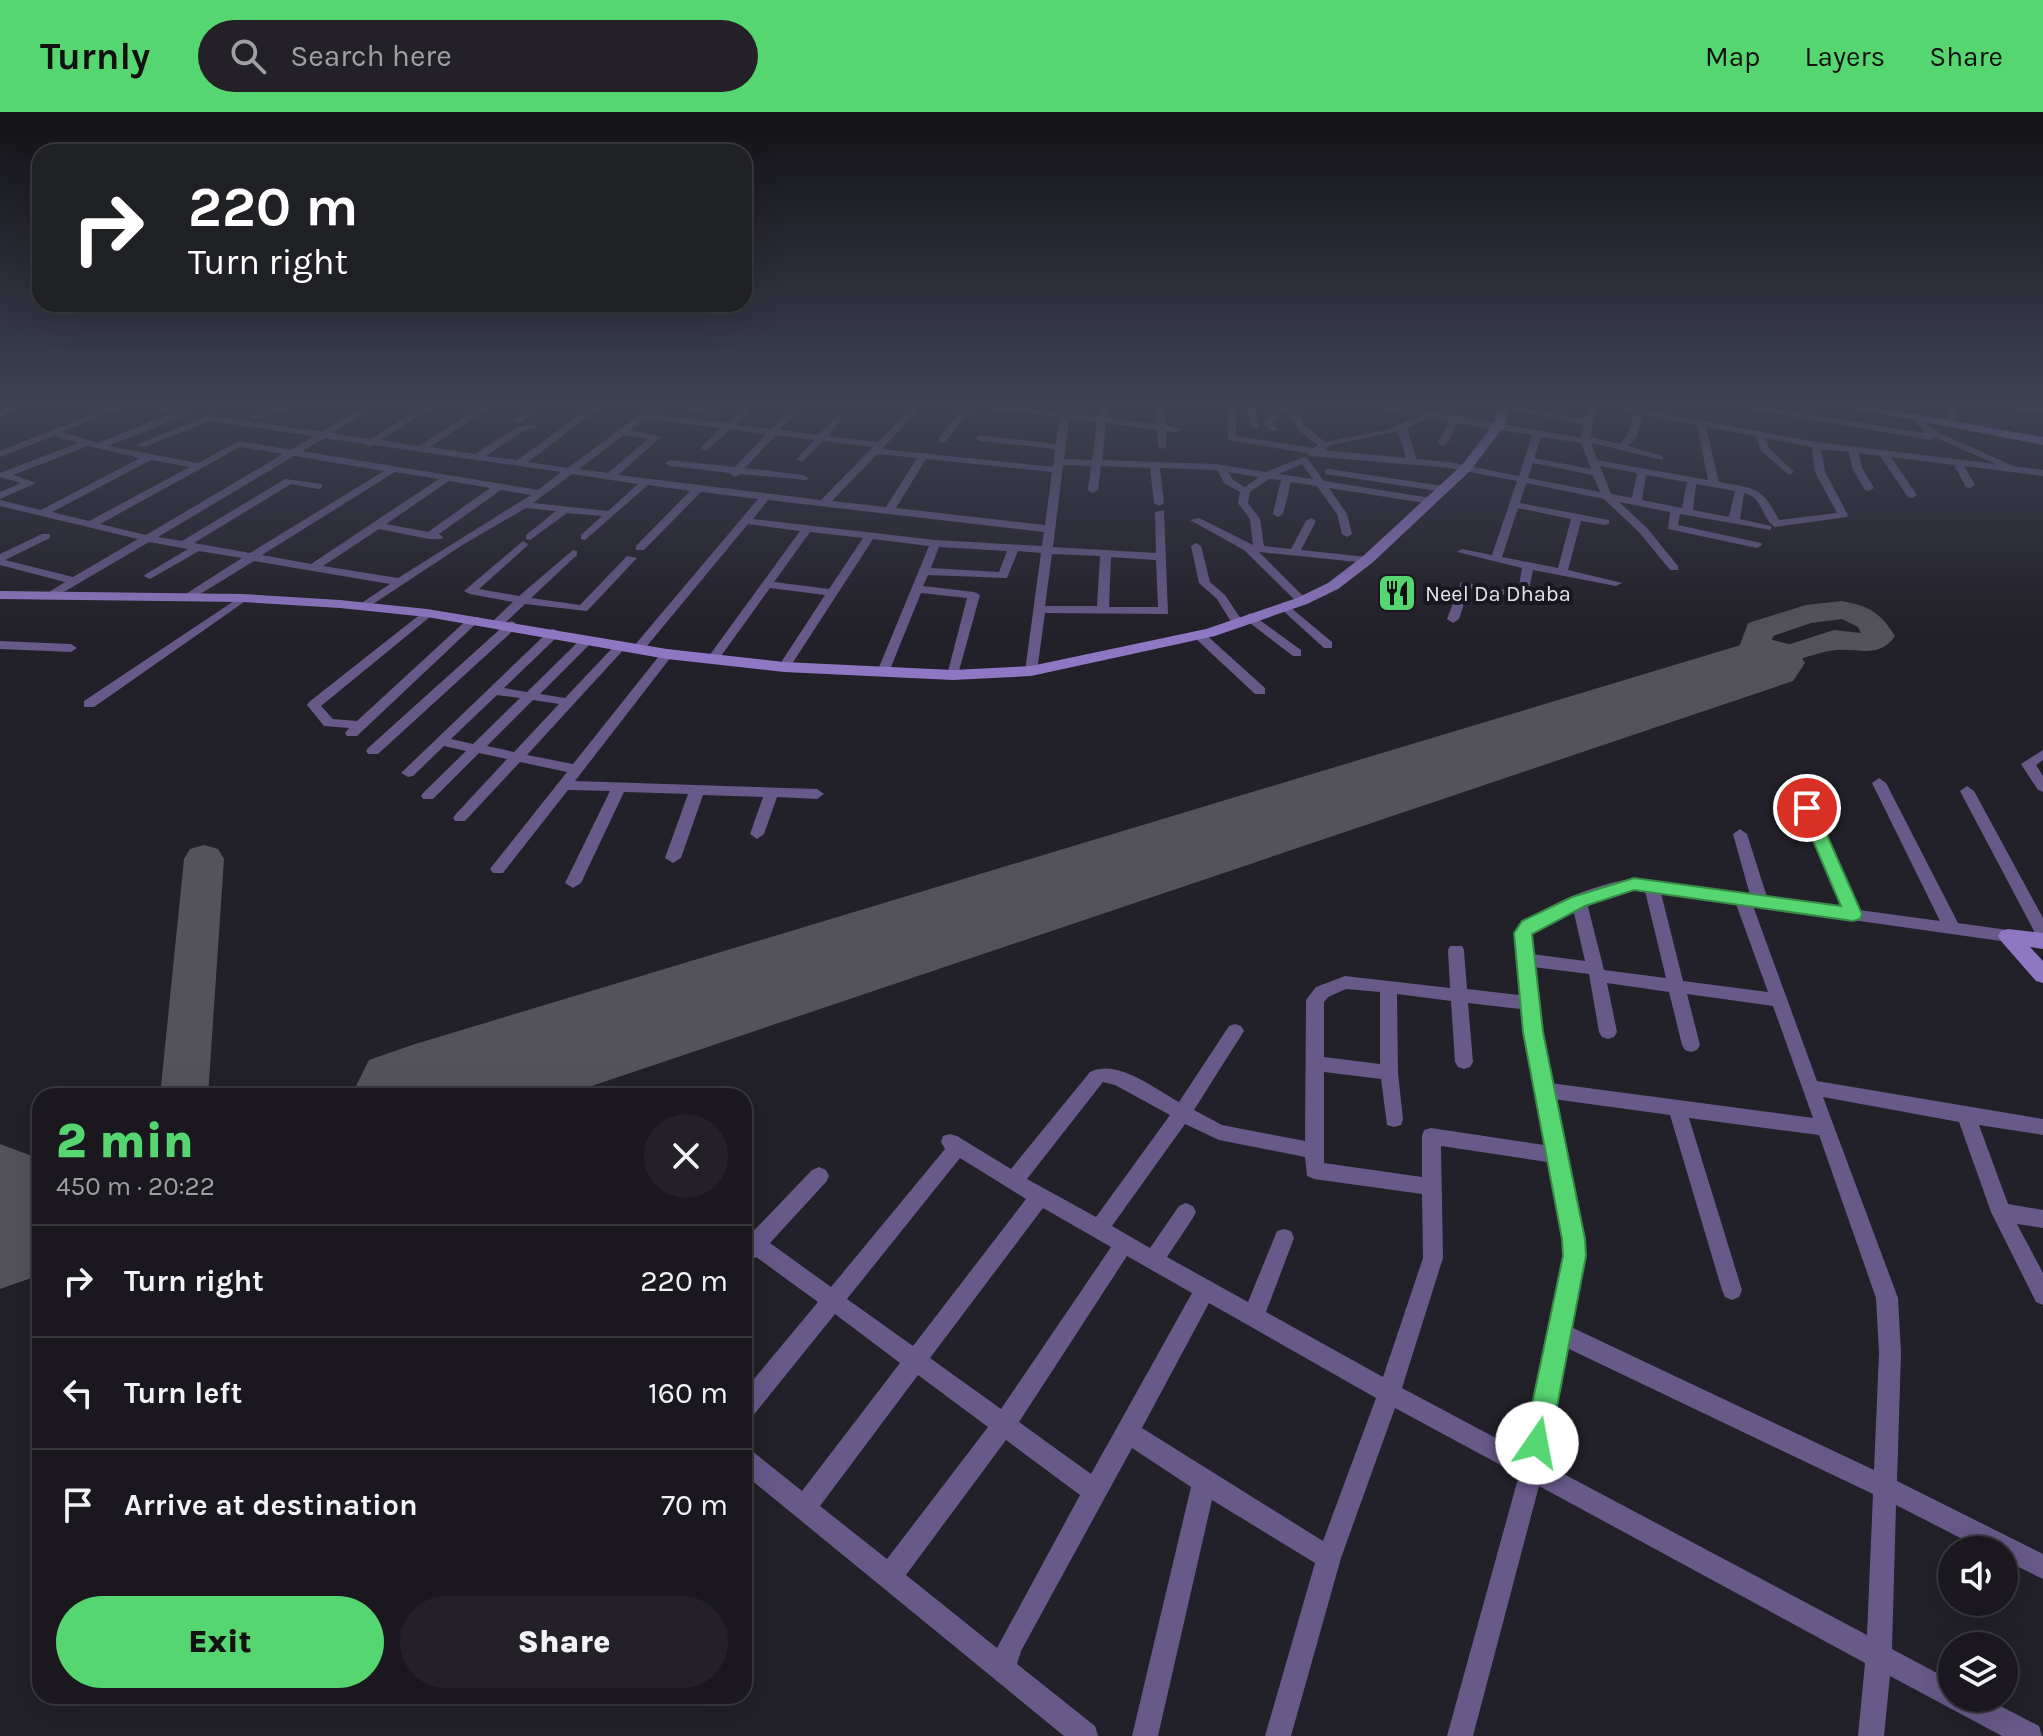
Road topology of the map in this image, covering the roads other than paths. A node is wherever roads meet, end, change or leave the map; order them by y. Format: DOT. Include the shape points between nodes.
graph roads {
  1 [pos="26,482"];
  2 [pos="102,482"];
  3 [pos="170,482"];
  4 [pos="243,482"];
  5 [pos="288,482"];
  6 [pos="294,482"];
  7 [pos="373,482"];
  8 [pos="442,482"];
  9 [pos="476,482"];
  10 [pos="555,482"];
  11 [pos="646,482"];
  12 [pos="727,482"];
  13 [pos="844,482"];
  14 [pos="907,482"];
  15 [pos="1056,482"];
  16 [pos="1095,482"];
  17 [pos="1157,482"];
  18 [pos="1229,482"];
  19 [pos="1258,482"];
  20 [pos="1286,482"];
  21 [pos="1308,482"];
  22 [pos="1395,482"];
  23 [pos="1452,482"];
  24 [pos="1524,482"];
  25 [pos="1539,482"];
  26 [pos="1601,482"];
  27 [pos="1640,482"];
  28 [pos="1691,482"];
  29 [pos="1702,482"];
  30 [pos="1825,482"];
  31 [pos="1865,482"];
  32 [pos="1903,482"];
  33 [pos="1968,482"];
  34 [pos="1321,484"];
  35 [pos="1714,484"];
  36 [pos="1970,485"];
  37 [pos="318,486"];
  38 [pos="499,486"];
  39 [pos="1869,488"];
  40 [pos="698,489"];
  41 [pos="1444,489"];
  42 [pos="1740,489"];
  43 [pos="1093,490"];
  44 [pos="719,491"];
  45 [pos="1245,491"];
  46 [pos="540,493"];
  47 [pos="1606,495"];
  48 [pos="1912,495"];
  49 [pos="0,496"];
  50 [pos="766,496"];
  51 [pos="1431,501"];
  52 [pos="1636,502"];
  53 [pos="0,503"];
  54 [pos="824,503"];
  55 [pos="524,505"];
  56 [pos="1516,505"];
  57 [pos="564,510"];
  58 [pos="889,511"];
  59 [pos="1682,511"];
  60 [pos="42,513"];
  61 [pos="907,513"];
  62 [pos="610,514"];
  63 [pos="1278,514"];
  64 [pos="1577,517"];
  65 [pos="1195,520"];
  66 [pos="745,521"];
  67 [pos="1311,521"];
  68 [pos="1734,521"];
  69 [pos="1605,522"];
  70 [pos="90,525"];
  71 [pos="377,525"];
  72 [pos="807,528"];
  73 [pos="1767,528"];
  74 [pos="1049,529"];
  75 [pos="1347,534"];
  76 [pos="870,535"];
  77 [pos="46,536"];
  78 [pos="429,536"];
  79 [pos="585,537"];
  80 [pos="890,537"];
  81 [pos="147,538"];
  82 [pos="460,542"];
  83 [pos="935,543"];
  84 [pos="183,545"];
  85 [pos="1757,545"];
  86 [pos="1196,546"];
  87 [pos="198,547"];
  88 [pos="1253,548"];
  89 [pos="1013,549"];
  90 [pos="1046,552"];
  91 [pos="1295,552"];
  92 [pos="1462,552"];
  93 [pos="573,553"];
  94 [pos="1106,554"];
  95 [pos="254,557"];
  96 [pos="1162,557"];
  97 [pos="1496,559"];
  98 [pos="0,560"];
  99 [pos="1367,560"];
  100 [pos="1528,566"];
  101 [pos="313,568"];
  102 [pos="1674,568"];
  103 [pos="924,571"];
  104 [pos="1562,573"];
  105 [pos="150,576"];
  106 [pos="74,581"];
  107 [pos="399,582"];
  108 [pos="1616,583"];
  109 [pos="766,584"];
  110 [pos="916,589"];
  111 [pos="833,593"];
  112 [pos="53,594"];
  113 [pos="0,595"];
  114 [pos="188,597"];
  115 [pos="243,598"];
  116 [pos="522,600"];
  117 [pos="1302,601"];
  118 [pos="364,606"];
  119 [pos="1284,606"];
  120 [pos="1039,609"];
  121 [pos="1103,610"];
  122 [pos="427,613"];
  123 [pos="1244,619"];
  124 [pos="1453,619"];
  125 [pos="474,620"];
  126 [pos="505,624"];
  127 [pos="554,633"];
  128 [pos="1199,635"];
  129 [pos="587,640"];
  130 [pos="0,645"];
  131 [pos="1328,645"];
  132 [pos="621,646"];
  133 [pos="71,648"];
  134 [pos="638,649"];
  135 [pos="1297,653"];
  136 [pos="667,654"];
  137 [pos="712,660"];
  138 [pos="784,667"];
  139 [pos="1031,671"];
  140 [pos="883,672"];
  141 [pos="953,675"];
  142 [pos="493,690"];
  143 [pos="1260,691"];
  144 [pos="529,696"];
  145 [pos="568,702"];
  146 [pos="89,704"];
  147 [pos="374,712"];
  148 [pos="411,717"];
  149 [pos="440,741"];
  150 [pos="476,749"];
  151 [pos="373,751"];
  152 [pos="2043,754"];
  153 [pos="515,758"];
  154 [pos="576,769"];
  155 [pos="408,773"];
  156 [pos="1879,783"];
  157 [pos="563,785"];
  158 [pos="619,787"];
  159 [pos="2043,787"];
  160 [pos="697,790"];
  161 [pos="1967,791"];
  162 [pos="772,792"];
  163 [pos="817,794"];
  164 [pos="428,796"];
  165 [pos="1807,808"];
  166 [pos="460,818"];
  167 [pos="757,834"];
  168 [pos="1740,834"];
  169 [pos="673,858"];
  170 [pos="498,869"];
  171 [pos="573,883"];
  172 [pos="1651,884"];
  173 [pos="1751,900"];
  174 [pos="1579,902"];
  175 [pos="1853,914"];
  176 [pos="1952,928"];
  177 [pos="2043,933"];
  178 [pos="2008,936"];
  179 [pos="2043,941"];
  180 [pos="1456,950"];
  181 [pos="1523,959"];
  182 [pos="1596,972"];
  183 [pos="2043,975"];
  184 [pos="1675,983"];
  185 [pos="1388,986"];
  186 [pos="1458,996"];
  187 [pos="1776,1000"];
  188 [pos="1528,1003"];
  189 [pos="1235,1031"];
  190 [pos="1608,1032"];
  191 [pos="1691,1045"];
  192 [pos="1464,1062"];
  193 [pos="1313,1063"];
  194 [pos="1389,1073"];
  195 [pos="1809,1087"];
  196 [pos="1542,1090"];
  197 [pos="1677,1108"];
  198 [pos="1182,1113"];
  199 [pos="1966,1115"];
  200 [pos="1394,1119"];
  201 [pos="2043,1127"];
  202 [pos="1825,1128"];
  203 [pos="1314,1151"];
  204 [pos="1555,1155"];
  205 [pos="819,1176"];
  206 [pos="1013,1181"];
  207 [pos="1432,1187"];
  208 [pos="1039,1197"];
  209 [pos="1186,1212"];
  210 [pos="2001,1212"];
  211 [pos="2043,1219"];
  212 [pos="1098,1230"];
  213 [pos="1284,1238"];
  214 [pos="1124,1244"];
  215 [pos="752,1247"];
  216 [pos="752,1252"];
  217 [pos="1153,1261"];
  218 [pos="1205,1290"];
  219 [pos="1732,1290"];
  220 [pos="2043,1295"];
  221 [pos="832,1300"];
  222 [pos="1253,1317"];
  223 [pos="1561,1334"];
  224 [pos="916,1361"];
  225 [pos="1389,1393"];
  226 [pos="752,1399"];
  227 [pos="1004,1424"];
  228 [pos="1128,1432"];
  229 [pos="752,1466"];
  230 [pos="1532,1470"];
  231 [pos="1204,1482"];
  232 [pos="1885,1487"];
  233 [pos="1095,1491"];
  234 [pos="803,1509"];
  235 [pos="1329,1558"];
  236 [pos="2043,1567"];
  237 [pos="888,1578"];
  238 [pos="1879,1656"];
  239 [pos="1003,1669"];
  240 [pos="1938,1688"];
  241 [pos="1984,1712"];
  242 [pos="1085,1736"];
  243 [pos="1145,1736"];
  244 [pos="1278,1736"];
  245 [pos="1460,1736"];
  246 [pos="1871,1736"];
  247 [pos="2029,1736"];
  1 -- 49 [label="street" via="31,483"];
  2 -- 60 [label="street"];
  3 -- 70 [label="street"];
  4 -- 81 [label="street"];
  5 -- 84 [label="street"];
  6 -- 37 [label="street"];
  7 -- 95 [label="street"];
  8 -- 71 [label="street"];
  9 -- 38 [label="street"];
  10 -- 46 [label="street"];
  11 -- 40 [label="street"];
  11 -- 62 [label="street"];
  12 -- 44 [label="street"];
  13 -- 54 [label="street"];
  14 -- 58 [label="street"];
  15 -- 74 [label="street"];
  16 -- 43 [label="street"];
  17 -- 96 [label="street"];
  18 -- 45 [label="street"];
  19 -- 45 [label="street"];
  20 -- 63 [label="street"];
  21 -- 34 [label="street"];
  22 -- 41 [label="street"];
  23 -- 41 [label="street"];
  24 -- 56 [label="street"];
  25 -- 47 [label="street"];
  26 -- 47 [label="street"];
  27 -- 52 [label="street"];
  28 -- 59 [label="street"];
  29 -- 35 [label="street"];
  30 -- 42 [label="street" via="1843,515 1775,524 1759,494"];
  31 -- 39 [label="street"];
  32 -- 48 [label="street"];
  33 -- 36 [label="street"];
  34 -- 51 [label="street"];
  34 -- 75 [label="street" via="1342,514"];
  35 -- 42 [label="street"];
  38 -- 46 [label="street"];
  38 -- 78 [label="street"];
  40 -- 44 [label="street"];
  40 -- 116 [label="street" via="583,609"];
  41 -- 51 [label="street"];
  42 -- 68 [label="street"];
  44 -- 50 [label="street"];
  45 -- 88 [label="street" via="1243,503 1255,519"];
  46 -- 55 [label="street"];
  47 -- 52 [label="street"];
  47 -- 102 [label="street"];
  50 -- 54 [label="street"];
  50 -- 66 [label="street"];
  51 -- 99 [label="street"];
  52 -- 59 [label="street"];
  53 -- 60 [label="street"];
  54 -- 58 [label="street"];
  55 -- 57 [label="street"];
  55 -- 82 [label="street"];
  56 -- 64 [label="street"];
  56 -- 97 [label="street"];
  57 -- 62 [label="street"];
  57 -- 116 [label="street" via="470,591"];
  58 -- 61 [label="street"];
  59 -- 68 [label="street"];
  59 -- 85 [label="street" via="1672,527"];
  60 -- 70 [label="street"];
  61 -- 74 [label="street"];
  61 -- 80 [label="street"];
  62 -- 79 [label="street"];
  64 -- 69 [label="street"];
  64 -- 104 [label="street"];
  65 -- 88 [label="street"];
  66 -- 72 [label="street"];
  66 -- 134 [label="street"];
  67 -- 91 [label="street"];
  68 -- 73 [label="street"];
  70 -- 81 [label="street"];
  71 -- 78 [label="street"];
  71 -- 101 [label="street"];
  72 -- 76 [label="street"];
  72 -- 109 [label="street"];
  74 -- 90 [label="street"];
  76 -- 80 [label="street"];
  76 -- 111 [label="street"];
  77 -- 98 [label="street"];
  78 -- 82 [label="street"];
  80 -- 83 [label="street"];
  81 -- 84 [label="street"];
  81 -- 106 [label="street"];
  82 -- 107 [label="street"];
  83 -- 89 [label="street"];
  83 -- 103 [label="street"];
  84 -- 87 [label="street"];
  86 -- 123 [label="street" via="1205,583"];
  87 -- 95 [label="street"];
  87 -- 105 [label="street"];
  88 -- 91 [label="street"];
  88 -- 117 [label="street"];
  89 -- 90 [label="street"];
  89 -- 103 [label="street" via="1003,576"];
  90 -- 94 [label="street"];
  90 -- 120 [label="street"];
  91 -- 99 [label="street"];
  92 -- 97 [label="street"];
  93 -- 116 [label="street"];
  94 -- 96 [label="street"];
  94 -- 121 [label="street"];
  95 -- 101 [label="street"];
  95 -- 114 [label="street"];
  96 -- 121 [label="street" via="1164,611"];
  97 -- 100 [label="street"];
  98 -- 106 [label="street"];
  99 -- 117 [label="street"];
  100 -- 104 [label="street"];
  100 -- 124 [label="street" via="1523,597 1465,584"];
  101 -- 107 [label="street"];
  103 -- 110 [label="street"];
  104 -- 108 [label="street"];
  106 -- 112 [label="street"];
  107 -- 118 [label="street"];
  109 -- 111 [label="street"];
  109 -- 137 [label="street"];
  110 -- 140 [label="street"];
  110 -- 141 [label="street" via="974,595"];
  111 -- 138 [label="street"];
  112 -- 113 [label="street"];
  112 -- 114 [label="street"];
  114 -- 115 [label="street"];
  115 -- 118 [label="street"];
  115 -- 146 [label="street"];
  116 -- 126 [label="street"];
  117 -- 119 [label="street"];
  118 -- 122 [label="street"];
  119 -- 123 [label="street"];
  119 -- 131 [label="street"];
  120 -- 121 [label="street"];
  120 -- 139 [label="street"];
  122 -- 125 [label="street"];
  122 -- 147 [label="street" via="314,705 329,723 356,730"];
  123 -- 128 [label="street"];
  123 -- 135 [label="street"];
  125 -- 126 [label="street"];
  125 -- 147 [label="street"];
  126 -- 127 [label="street"];
  126 -- 148 [label="street"];
  127 -- 129 [label="street"];
  127 -- 142 [label="street"];
  128 -- 139 [label="street"];
  128 -- 143 [label="street"];
  129 -- 132 [label="street"];
  129 -- 144 [label="street"];
  130 -- 133 [label="street"];
  132 -- 134 [label="street"];
  132 -- 145 [label="street"];
  134 -- 136 [label="street"];
  136 -- 137 [label="street"];
  136 -- 154 [label="street"];
  137 -- 138 [label="street"];
  138 -- 140 [label="street"];
  139 -- 141 [label="street"];
  140 -- 141 [label="street"];
  142 -- 144 [label="street"];
  142 -- 149 [label="street"];
  144 -- 145 [label="street"];
  144 -- 150 [label="street"];
  145 -- 153 [label="street"];
  147 -- 148 [label="street"];
  148 -- 151 [label="street"];
  149 -- 150 [label="street"];
  149 -- 155 [label="street"];
  150 -- 153 [label="street"];
  150 -- 164 [label="street"];
  152 -- 159 [label="street" via="2028,764"];
  153 -- 154 [label="street"];
  153 -- 166 [label="street"];
  154 -- 157 [label="street"];
  156 -- 176 [label="street"];
  157 -- 158 [label="street"];
  157 -- 170 [label="street"];
  158 -- 160 [label="street"];
  158 -- 171 [label="street"];
  160 -- 162 [label="street"];
  160 -- 169 [label="street"];
  161 -- 177 [label="street"];
  162 -- 163 [label="street"];
  162 -- 167 [label="street"];
  165 -- 175 [label="street"];
  168 -- 173 [label="street"];
  172 -- 173 [label="street"];
  172 -- 174 [label="street" via="1622,886"];
  172 -- 184 [label="street"];
  173 -- 175 [label="street"];
  173 -- 187 [label="street"];
  174 -- 181 [label="street" via="1529,925 1523,933"];
  174 -- 182 [label="street"];
  175 -- 176 [label="street"];
  176 -- 178 [label="street"];
  178 -- 179 [label="street"];
  178 -- 183 [label="street"];
  180 -- 186 [label="street"];
  181 -- 182 [label="street"];
  181 -- 188 [label="street"];
  182 -- 184 [label="street"];
  182 -- 190 [label="street"];
  184 -- 187 [label="street"];
  184 -- 191 [label="street"];
  185 -- 186 [label="street"];
  185 -- 193 [label="street" via="1345,982 1317,995"];
  185 -- 194 [label="street"];
  186 -- 188 [label="street"];
  186 -- 192 [label="street"];
  187 -- 195 [label="street"];
  188 -- 196 [label="street"];
  189 -- 198 [label="street"];
  193 -- 194 [label="street"];
  193 -- 203 [label="street"];
  194 -- 200 [label="street"];
  195 -- 199 [label="street"];
  195 -- 202 [label="street"];
  196 -- 197 [label="street"];
  196 -- 204 [label="street"];
  197 -- 202 [label="street"];
  197 -- 219 [label="street"];
  198 -- 203 [label="street" via="1219,1132"];
  198 -- 206 [label="street" via="1102,1074"];
  198 -- 212 [label="street"];
  199 -- 201 [label="street"];
  199 -- 210 [label="street"];
  202 -- 232 [label="street" via="1887,1298"];
  203 -- 207 [label="street" via="1314,1170"];
  204 -- 207 [label="street" via="1431,1136"];
  204 -- 223 [label="street" via="1574,1239"];
  205 -- 215 [label="street"];
  206 -- 208 [label="street"];
  206 -- 221 [label="street" via="954,1144"];
  207 -- 225 [label="street" via="1433,1258"];
  208 -- 212 [label="street"];
  208 -- 224 [label="street"];
  209 -- 217 [label="street"];
  210 -- 211 [label="street"];
  210 -- 220 [label="street"];
  212 -- 214 [label="street"];
  213 -- 222 [label="street"];
  214 -- 217 [label="street"];
  214 -- 227 [label="street"];
  216 -- 221 [label="street"];
  217 -- 218 [label="street"];
  218 -- 222 [label="street"];
  218 -- 228 [label="street"];
  221 -- 224 [label="street"];
  221 -- 226 [label="street"];
  222 -- 225 [label="street"];
  223 -- 230 [label="street"];
  223 -- 232 [label="street"];
  224 -- 227 [label="street"];
  224 -- 234 [label="street"];
  225 -- 230 [label="street"];
  225 -- 235 [label="street"];
  227 -- 233 [label="street"];
  227 -- 237 [label="street"];
  228 -- 231 [label="street"];
  228 -- 233 [label="street"];
  229 -- 234 [label="street"];
  230 -- 238 [label="street"];
  230 -- 245 [label="street"];
  231 -- 235 [label="street"];
  231 -- 243 [label="street"];
  232 -- 236 [label="street"];
  232 -- 238 [label="street"];
  233 -- 239 [label="street" via="1010,1646"];
  234 -- 237 [label="street"];
  235 -- 244 [label="street"];
  237 -- 239 [label="street"];
  238 -- 240 [label="street"];
  238 -- 246 [label="street"];
  239 -- 242 [label="street"];
  241 -- 247 [label="street"];
}
